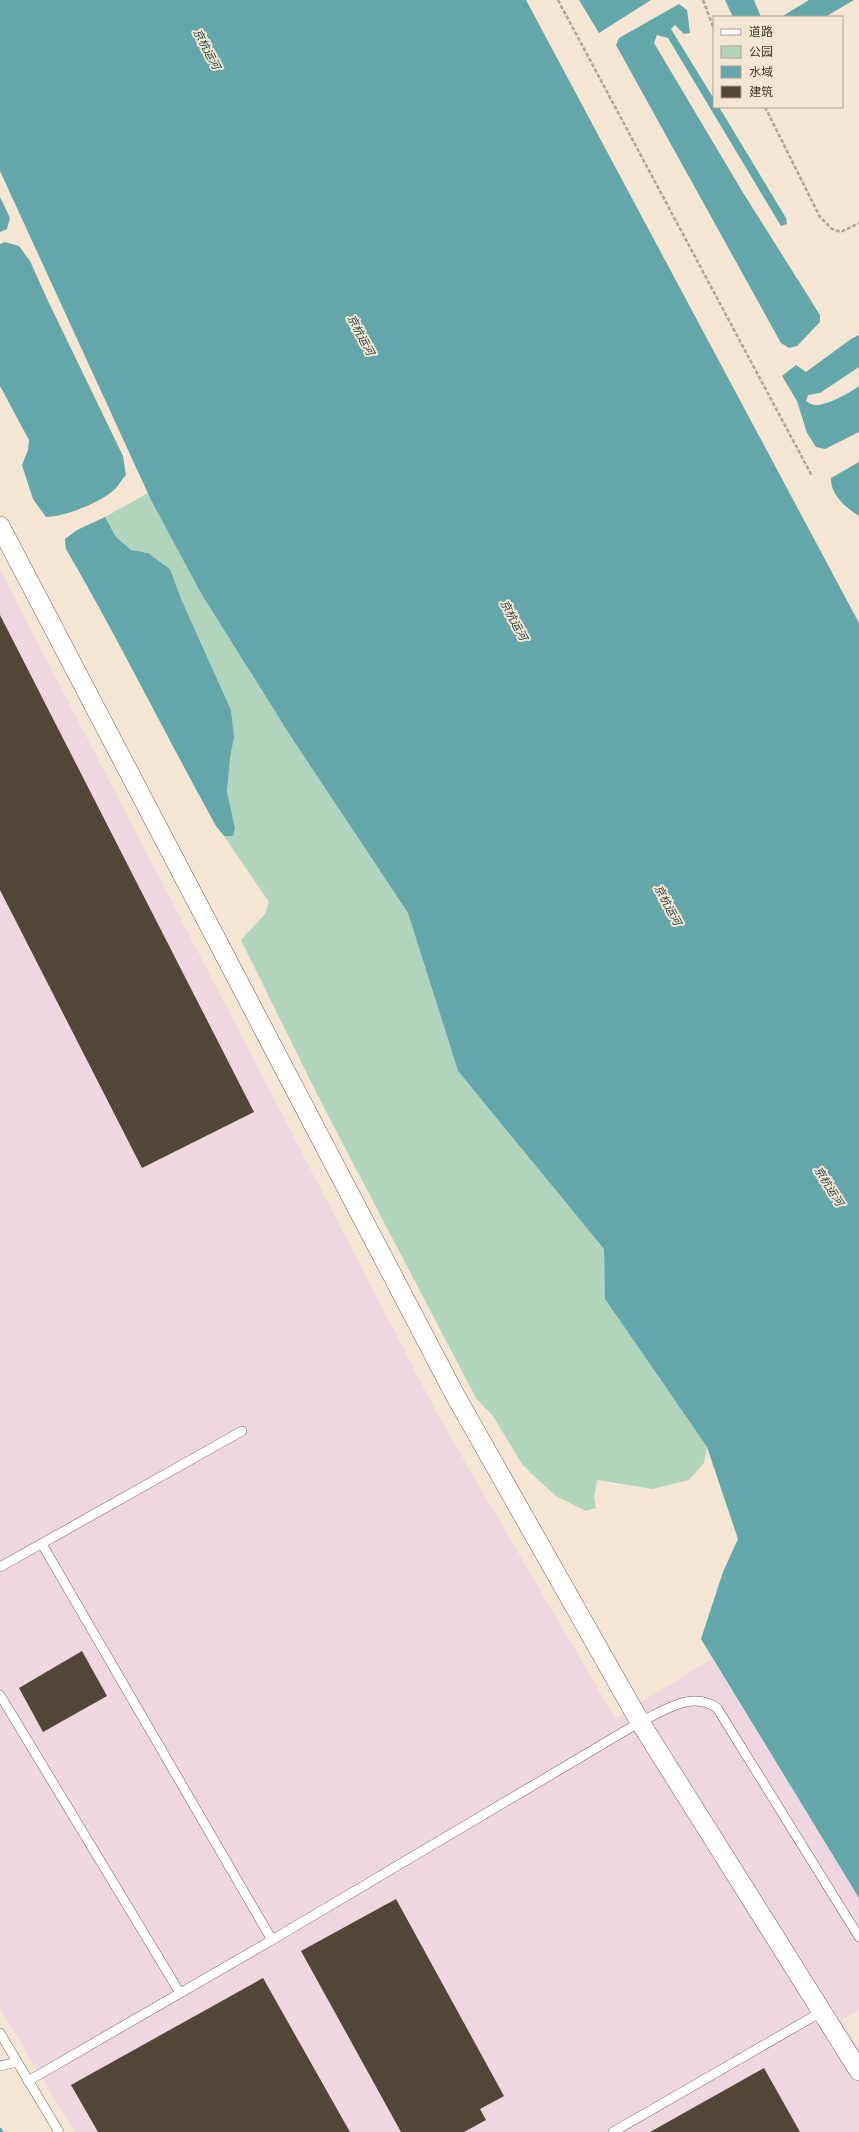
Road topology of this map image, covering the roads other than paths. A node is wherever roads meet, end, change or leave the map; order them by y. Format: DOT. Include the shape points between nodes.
graph roads {
  1 [pos="0,526"];
  2 [pos="242,1431"];
  3 [pos="42,1544"];
  4 [pos="0,1568"];
  5 [pos="0,1695"];
  6 [pos="640,1722"];
  7 [pos="859,1937"];
  8 [pos="272,1940"];
  9 [pos="180,1993"];
  10 [pos="823,2011"];
  11 [pos="0,2033"];
  12 [pos="17,2062"];
  13 [pos="0,2066"];
  14 [pos="859,2071"];
  15 [pos="28,2081"];
  16 [pos="59,2132"];
  17 [pos="613,2132"];
  1 -- 6 [label="street" via="455,1395"];
  2 -- 3 [label="lane"];
  3 -- 4 [label="lane"];
  3 -- 8 [label="lane"];
  5 -- 9 [label="lane"];
  6 -- 7 [label="lane" via="690,1700 700,1700 717,1708"];
  6 -- 8 [label="lane"];
  6 -- 10 [label="street"];
  8 -- 9 [label="lane"];
  9 -- 15 [label="lane"];
  10 -- 14 [label="street"];
  10 -- 17 [label="lane"];
  11 -- 12 [label="lane"];
  12 -- 13 [label="lane"];
  12 -- 15 [label="lane"];
  15 -- 16 [label="lane"];
}
